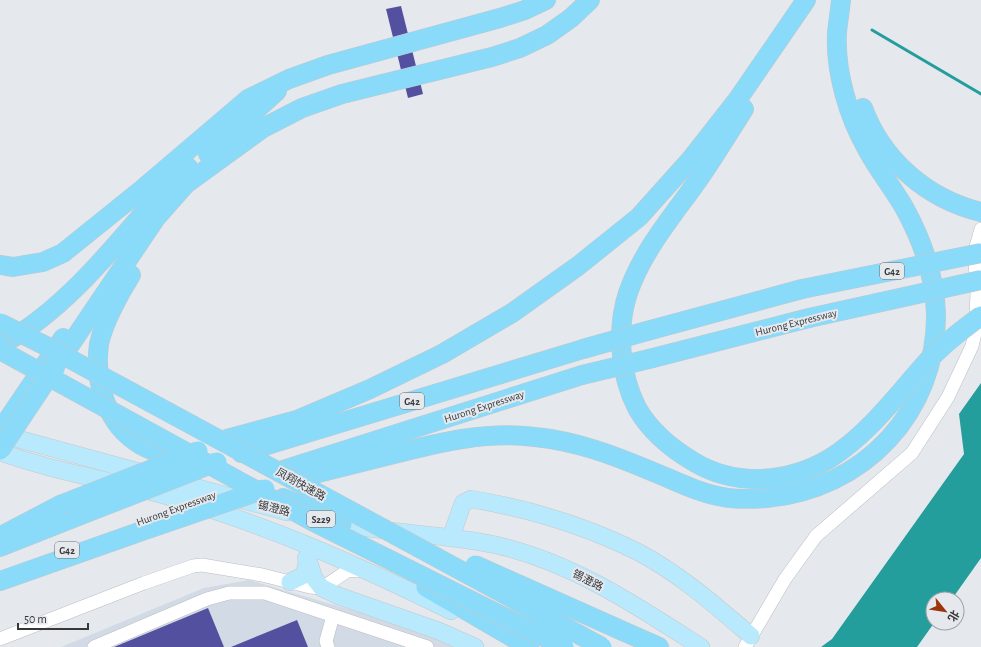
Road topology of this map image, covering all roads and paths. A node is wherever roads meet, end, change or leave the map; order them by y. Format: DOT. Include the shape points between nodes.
graph roads {
  1 [pos="546,0"];
  2 [pos="590,0"];
  3 [pos="806,0"];
  4 [pos="810,0"];
  5 [pos="841,0"];
  6 [pos="853,0"];
  7 [pos="289,79"];
  8 [pos="217,153"];
  9 [pos="981,212"];
  10 [pos="981,229"];
  11 [pos="143,231"];
  12 [pos="981,253"];
  13 [pos="119,263"];
  14 [pos="0,266"];
  15 [pos="981,280"];
  16 [pos="0,313"];
  17 [pos="981,316"];
  18 [pos="0,323"];
  19 [pos="0,345"];
  20 [pos="0,350"];
  21 [pos="55,352"];
  22 [pos="0,431"];
  23 [pos="0,434"];
  24 [pos="0,451"];
  25 [pos="290,474"];
  26 [pos="334,502"];
  27 [pos="225,516"];
  28 [pos="312,521"];
  29 [pos="342,524"];
  30 [pos="136,528"];
  31 [pos="0,536"];
  32 [pos="451,537"];
  33 [pos="0,547"];
  34 [pos="308,559"];
  35 [pos="364,570"];
  36 [pos="0,578"];
  37 [pos="0,581"];
  38 [pos="290,582"];
  39 [pos="322,588"];
  40 [pos="333,616"];
  41 [pos="0,639"];
  42 [pos="748,642"];
  43 [pos="94,647"];
  44 [pos="328,647"];
  45 [pos="427,647"];
  46 [pos="475,647"];
  47 [pos="511,647"];
  48 [pos="529,647"];
  49 [pos="564,647"];
  50 [pos="602,647"];
  51 [pos="659,647"];
  52 [pos="701,647"];
  1 -- 7 [label="highway" via="500,18 328,65"];
  2 -- 8 [label="highway" via="547,35 520,48 342,94 302,108"];
  3 -- 31 [label="highway, bridge" via="738,99 691,159 639,217 578,266 512,313 442,354 383,383 297,420 227,440 60,505"];
  4 -- 17 [label="highway, bridge" via="755,92 654,242 628,294 622,322 622,354 627,382 638,409 656,433 672,448 704,469 732,477 763,479 792,475 829,459 860,437 924,365 959,332"];
  5 -- 25 [label="highway" via="837,35 840,72 850,110 866,148 905,208 929,267 935,298 936,331 930,365 918,397 901,426 879,450 851,470 820,486 788,496 756,499 724,497 693,488 580,445 527,436 488,435 444,442"];
  6 -- 9 [label="highway" via="849,41 852,72 871,126 886,152 921,185 966,209"];
  7 -- 8 [label="highway"];
  7 -- 14 [label="highway" via="248,99 62,253 44,262 13,267"];
  8 -- 11 [label="highway" via="194,188"];
  8 -- 11 [label="highway" via="176,175"];
  10 -- 42 [label="street" via="975,260 975,333 972,346 948,397 912,453 816,536 785,579"];
  11 -- 13 [label="highway"];
  11 -- 13 [label="highway"];
  12 -- 33 [label="highway, G42, bridge" via="802,289 582,349 241,453"];
  13 -- 19 [label="highway"];
  13 -- 21 [label="highway"];
  13 -- 29 [label="highway" via="116,300 100,343 98,374 106,406 125,433 140,445 269,492"];
  15 -- 25 [label="highway, Hurong Expressway / G42, bridge" via="809,318 582,375"];
  16 -- 21 [label="highway, bridge"];
  18 -- 21 [label="highway, 凤翔快速路, bridge"];
  20 -- 28 [label="highway, bridge"];
  21 -- 22 [label="highway"];
  21 -- 24 [label="highway, bridge"];
  21 -- 26 [label="highway, 凤翔快速路, bridge"];
  23 -- 29 [label="main road, 锡澄路 / S229" via="269,507"];
  24 -- 27 [label="main road, 锡澄路 / S229" via="29,463 168,496"];
  25 -- 30 [label="highway, Hurong Expressway / G42, bridge"];
  26 -- 50 [label="highway, 凤翔快速路, bridge"];
  26 -- 51 [label="highway, bridge"];
  27 -- 34 [label="main road" via="291,546"];
  27 -- 35 [label="main road, 锡澄路 / S229" via="293,538"];
  28 -- 48 [label="highway, bridge"];
  28 -- 49 [label="highway, bridge"];
  29 -- 32 [label="main road, 锡澄路 / S229" via="400,533"];
  30 -- 36 [label="highway, Hurong Expressway / G42"];
  30 -- 37 [label="highway"];
  32 -- 42 [label="main road" via="463,503 471,499 550,516 597,533 639,553 692,588"];
  32 -- 52 [label="main road, 锡澄路 / S229" via="539,557 591,581"];
  34 -- 38 [label="main road" via="304,575"];
  34 -- 39 [label="main road" via="314,578"];
  35 -- 39 [label="street" via="347,571"];
  35 -- 47 [label="main road, 锡澄路 / S229" via="462,616"];
  38 -- 39 [label="street"];
  38 -- 41 [label="street" via="202,565 193,566 144,582"];
  39 -- 46 [label="main road"];
  40 -- 43 [label="street" via="265,593 229,593 206,599"];
  40 -- 44 [label="street" via="326,641"];
  40 -- 45 [label="street"];
}
